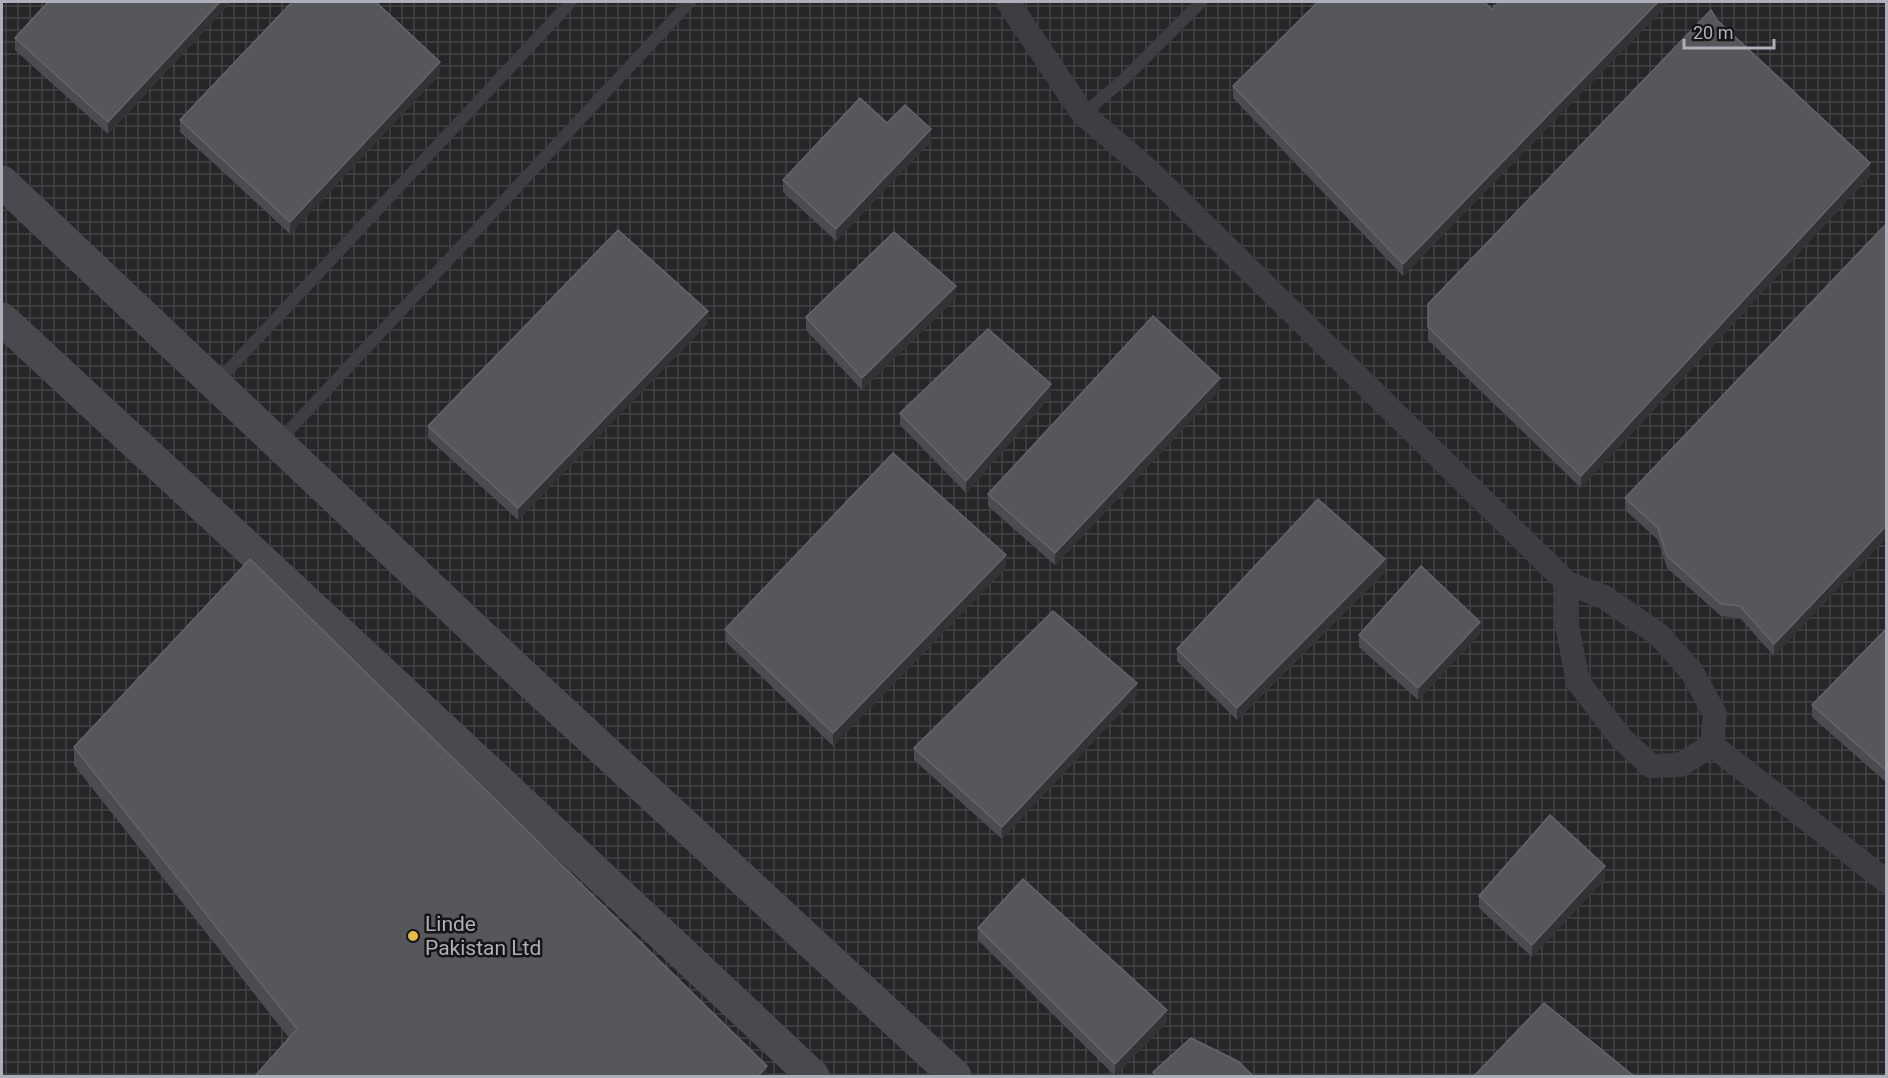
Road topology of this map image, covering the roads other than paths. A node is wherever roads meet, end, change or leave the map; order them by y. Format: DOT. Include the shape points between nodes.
graph roads {
  1 [pos="571,2"];
  2 [pos="690,2"];
  3 [pos="1008,2"];
  4 [pos="1201,2"];
  5 [pos="1083,114"];
  6 [pos="2,182"];
  7 [pos="2,319"];
  8 [pos="216,383"];
  9 [pos="278,443"];
  10 [pos="1567,583"];
  11 [pos="1713,745"];
  12 [pos="1887,881"];
  13 [pos="813,1077"];
  14 [pos="955,1077"];
  1 -- 8 [label="lane"];
  2 -- 9 [label="lane"];
  3 -- 5 [label="street"];
  4 -- 5 [label="lane"];
  5 -- 10 [label="street" via="1148,170"];
  6 -- 8 [label="street"];
  7 -- 13 [label="street"];
  8 -- 9 [label="street"];
  9 -- 14 [label="street"];
  10 -- 11 [label="street" via="1604,597 1658,634 1692,672 1715,714"];
  10 -- 11 [label="street" via="1567,625 1578,682 1621,738 1651,766 1680,765"];
  11 -- 12 [label="street"];
}
